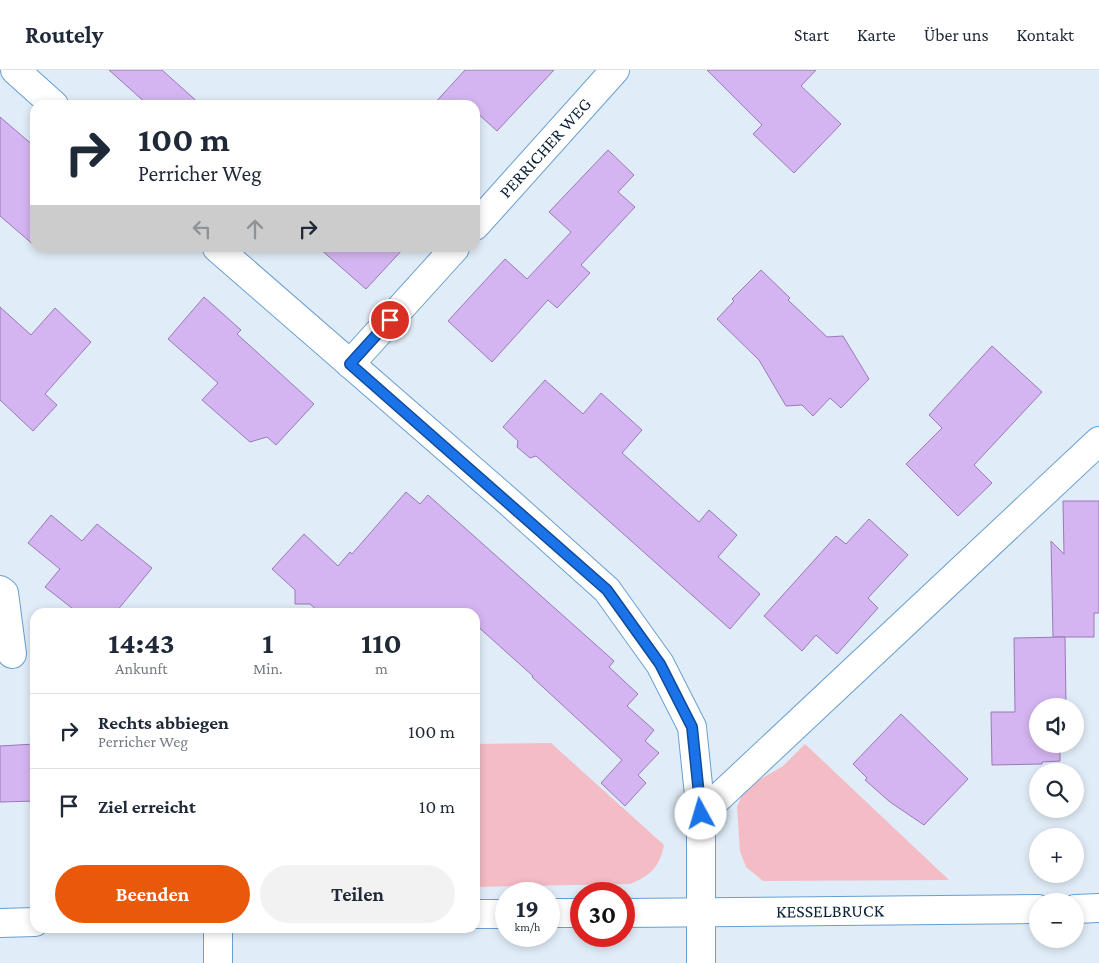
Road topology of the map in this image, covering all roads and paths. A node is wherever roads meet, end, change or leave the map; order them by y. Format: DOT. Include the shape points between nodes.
graph roads {
  1 [pos="15,70"];
  2 [pos="616,70"];
  3 [pos="48,100"];
  4 [pos="480,220"];
  5 [pos="222,252"];
  6 [pos="451,252"];
  7 [pos="350,364"];
  8 [pos="1099,440"];
  9 [pos="0,590"];
  10 [pos="12,654"];
  11 [pos="701,814"];
  12 [pos="1099,908"];
  13 [pos="1029,909"];
  14 [pos="1084,909"];
  15 [pos="701,912"];
  16 [pos="635,913"];
  17 [pos="480,914"];
  18 [pos="495,914"];
  19 [pos="30,922"];
  20 [pos="0,923"];
  21 [pos="218,933"];
  22 [pos="218,963"];
  23 [pos="701,963"];
  1 -- 3 [label="street"];
  2 -- 4 [label="street, PERRICHER WEG"];
  5 -- 7 [label="street"];
  6 -- 7 [label="street"];
  7 -- 11 [label="street" via="607,590 660,664 692,727"];
  8 -- 11 [label="street"];
  9 -- 10 [label="street" via="4,593"];
  11 -- 15 [label="street"];
  12 -- 14 [label="street"];
  13 -- 15 [label="street, KESSELBRUCK"];
  15 -- 16 [label="street, KESSELBRUCK"];
  15 -- 23 [label="street"];
  17 -- 18 [label="street"];
  19 -- 20 [label="street"];
  21 -- 22 [label="street"];
}
